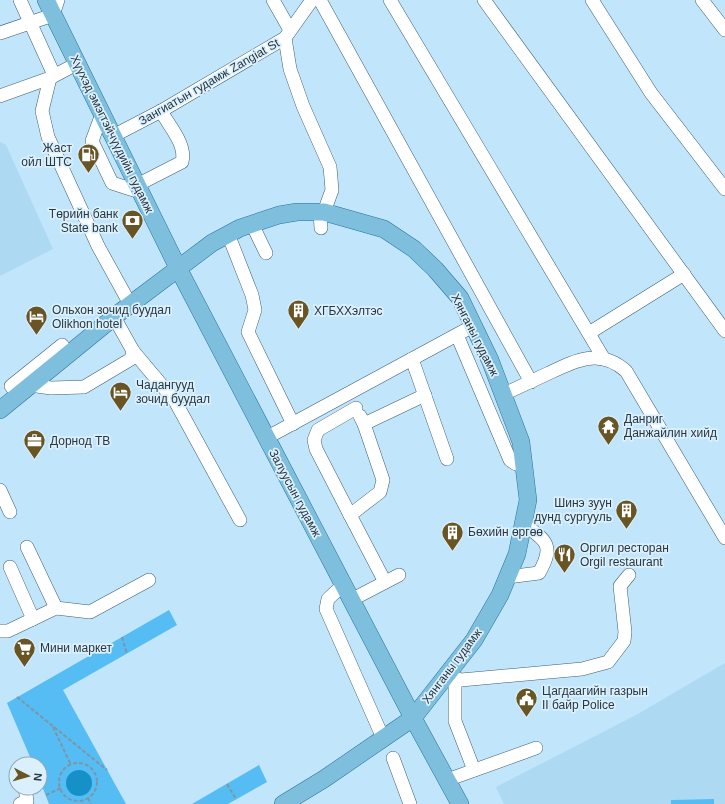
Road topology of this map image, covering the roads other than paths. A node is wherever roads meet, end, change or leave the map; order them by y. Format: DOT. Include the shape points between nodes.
graph roads {
  1 [pos="20,0"];
  2 [pos="273,0"];
  3 [pos="312,0"];
  4 [pos="320,0"];
  5 [pos="390,0"];
  6 [pos="484,0"];
  7 [pos="592,0"];
  8 [pos="702,0"];
  9 [pos="52,5"];
  10 [pos="30,22"];
  11 [pos="725,30"];
  12 [pos="0,33"];
  13 [pos="285,37"];
  14 [pos="78,63"];
  15 [pos="52,76"];
  16 [pos="0,96"];
  17 [pos="161,111"];
  18 [pos="102,114"];
  19 [pos="113,136"];
  20 [pos="138,188"];
  21 [pos="725,189"];
  22 [pos="321,217"];
  23 [pos="252,224"];
  24 [pos="228,234"];
  25 [pos="266,253"];
  26 [pos="178,268"];
  27 [pos="684,274"];
  28 [pos="130,304"];
  29 [pos="114,317"];
  30 [pos="473,326"];
  31 [pos="725,331"];
  32 [pos="589,333"];
  33 [pos="456,335"];
  34 [pos="133,351"];
  35 [pos="412,359"];
  36 [pos="604,359"];
  37 [pos="531,382"];
  38 [pos="24,390"];
  39 [pos="348,394"];
  40 [pos="504,394"];
  41 [pos="425,395"];
  42 [pos="1,406"];
  43 [pos="356,408"];
  44 [pos="293,424"];
  45 [pos="364,424"];
  46 [pos="266,438"];
  47 [pos="447,459"];
  48 [pos="524,466"];
  49 [pos="0,490"];
  50 [pos="10,512"];
  51 [pos="350,515"];
  52 [pos="240,520"];
  53 [pos="523,524"];
  54 [pos="725,538"];
  55 [pos="27,547"];
  56 [pos="10,567"];
  57 [pos="629,574"];
  58 [pos="399,575"];
  59 [pos="507,577"];
  60 [pos="149,580"];
  61 [pos="385,582"];
  62 [pos="343,585"];
  63 [pos="351,600"];
  64 [pos="56,608"];
  65 [pos="33,619"];
  66 [pos="0,631"];
  67 [pos="451,677"];
  68 [pos="413,718"];
  69 [pos="383,738"];
  70 [pos="536,748"];
  71 [pos="393,758"];
  72 [pos="474,770"];
  73 [pos="446,780"];
  74 [pos="283,804"];
  75 [pos="410,804"];
  76 [pos="460,804"];
  1 -- 10 [label="street"];
  2 -- 13 [label="street"];
  3 -- 13 [label="street, Зангиатын гудамж Zangiat St"];
  4 -- 37 [label="street"];
  5 -- 32 [label="street"];
  6 -- 27 [label="street"];
  7 -- 21 [label="street" via="651,93"];
  8 -- 11 [label="street"];
  9 -- 10 [label="street"];
  9 -- 14 [label="main road, Хүүхэд эмэгтэйчүүдийн гудамж"];
  10 -- 12 [label="street"];
  10 -- 15 [label="street"];
  13 -- 17 [label="street, Зангиатын гудамж Zangiat St"];
  13 -- 22 [label="street" via="290,68 303,106 330,167 332,190"];
  14 -- 15 [label="street"];
  14 -- 18 [label="main road, Хүүхэд эмэгтэйчүүдийн гудамж"];
  15 -- 16 [label="street"];
  15 -- 28 [label="street" via="42,111 48,137 98,246"];
  17 -- 19 [label="street, Зангиатын гудамж Zangiat St"];
  17 -- 20 [label="street" via="182,148 182,162"];
  18 -- 19 [label="main road, Хүүхэд эмэгтэйчүүдийн гудамж"];
  18 -- 20 [label="street" via="92,141 112,183"];
  19 -- 20 [label="main road, Хүүхэд эмэгтэйчүүдийн гудамж"];
  20 -- 26 [label="main road, Хүүхэд эмэгтэйчүүдийн гудамж"];
  22 -- 23 [label="main road, Хянганы гудамж" via="286,214"];
  22 -- 30 [label="main road, Хянганы гудамж" via="384,229 414,249 460,298"];
  23 -- 24 [label="main road, Хянганы гудамж"];
  23 -- 25 [label="street"];
  24 -- 26 [label="main road, Хянганы гудамж"];
  24 -- 44 [label="street" via="252,295 255,310 248,332"];
  26 -- 28 [label="main road, Хянганы гудамж"];
  26 -- 46 [label="main road, Залуусын гудамж"];
  27 -- 31 [label="street"];
  27 -- 32 [label="street"];
  28 -- 29 [label="main road, Хянганы гудамж"];
  29 -- 34 [label="street"];
  29 -- 38 [label="main road, Хянганы гудамж"];
  30 -- 33 [label="street"];
  30 -- 40 [label="main road, Хянганы гудамж"];
  32 -- 36 [label="street"];
  33 -- 35 [label="street"];
  33 -- 48 [label="street" via="510,460"];
  34 -- 38 [label="street" via="131,359 84,387"];
  34 -- 52 [label="street" via="174,401"];
  35 -- 39 [label="street"];
  35 -- 41 [label="street"];
  36 -- 37 [label="street" via="576,360"];
  36 -- 54 [label="street" via="617,363 626,371"];
  37 -- 40 [label="street"];
  38 -- 42 [label="main road, Хянганы гудамж"];
  39 -- 43 [label="street"];
  39 -- 44 [label="street"];
  40 -- 48 [label="main road, Хянганы гудамж" via="521,442"];
  41 -- 45 [label="street"];
  41 -- 47 [label="street"];
  43 -- 45 [label="street"];
  43 -- 51 [label="street" via="318,430 314,440 316,449"];
  44 -- 46 [label="street"];
  45 -- 51 [label="street" via="384,480 380,492"];
  46 -- 62 [label="main road, Залуусын гудамж"];
  48 -- 53 [label="main road, Хянганы гудамж" via="528,500"];
  49 -- 50 [label="street"];
  51 -- 61 [label="street"];
  53 -- 59 [label="main road, Хянганы гудамж" via="517,554"];
  53 -- 59 [label="street" via="543,538 548,546 544,564 539,573"];
  55 -- 64 [label="street"];
  56 -- 65 [label="street"];
  57 -- 67 [label="street" via="620,586 624,641 608,662 582,669 461,680"];
  58 -- 61 [label="street"];
  59 -- 67 [label="main road, Хянганы гудамж" via="500,595"];
  60 -- 64 [label="street" via="90,612"];
  61 -- 63 [label="street"];
  62 -- 63 [label="main road, Залуусын гудамж"];
  62 -- 69 [label="street" via="328,599 326,609"];
  63 -- 68 [label="main road, Залуусын гудамж"];
  64 -- 65 [label="street"];
  65 -- 66 [label="street" via="8,631"];
  67 -- 68 [label="main road, Хянганы гудамж"];
  67 -- 72 [label="street" via="455,721"];
  68 -- 69 [label="main road, Хянганы гудамж"];
  68 -- 73 [label="main road, Залуусын гудамж"];
  69 -- 74 [label="main road, Хянганы гудамж"];
  70 -- 72 [label="street"];
  71 -- 75 [label="street"];
  72 -- 73 [label="street"];
  73 -- 76 [label="main road, Залуусын гудамж"];
}
